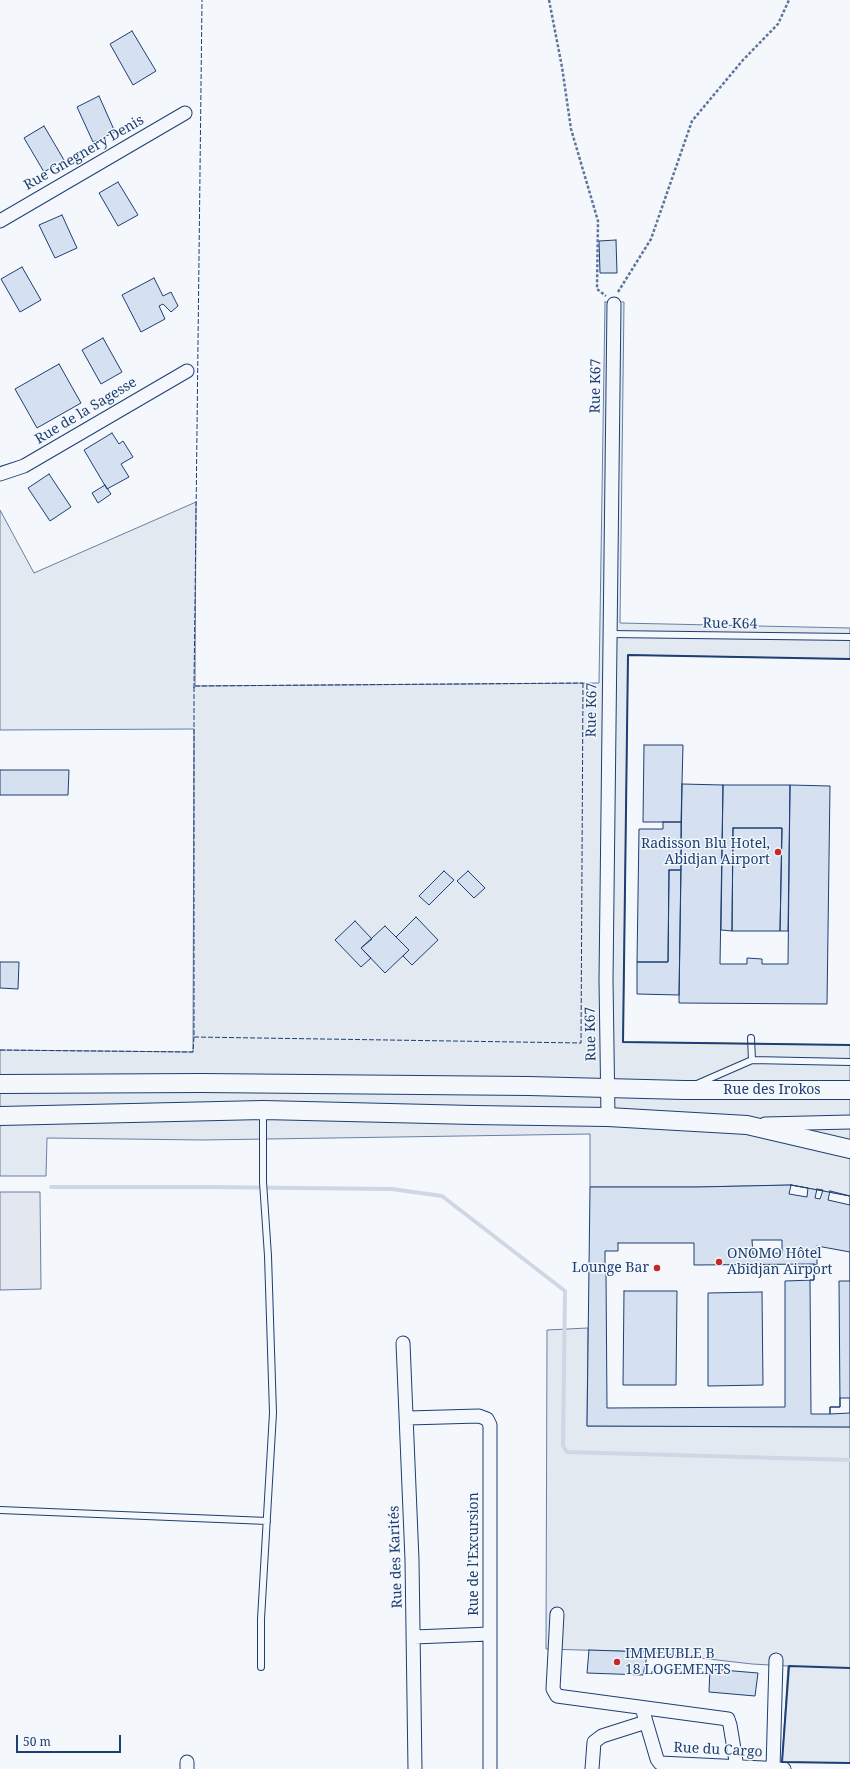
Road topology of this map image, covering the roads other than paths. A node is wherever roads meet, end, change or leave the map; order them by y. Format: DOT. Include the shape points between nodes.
graph roads {
  1 [pos="185,113"];
  2 [pos="0,221"];
  3 [pos="614,304"];
  4 [pos="186,371"];
  5 [pos="0,474"];
  6 [pos="609,634"];
  7 [pos="850,637"];
  8 [pos="751,1038"];
  9 [pos="752,1060"];
  10 [pos="850,1062"];
  11 [pos="0,1084"];
  12 [pos="608,1089"];
  13 [pos="689,1090"];
  14 [pos="850,1090"];
  15 [pos="264,1110"];
  16 [pos="0,1116"];
  17 [pos="608,1117"];
  18 [pos="691,1120"];
  19 [pos="850,1122"];
  20 [pos="747,1125"];
  21 [pos="850,1150"];
  22 [pos="403,1343"];
  23 [pos="408,1418"];
  24 [pos="0,1510"];
  25 [pos="267,1521"];
  26 [pos="557,1614"];
  27 [pos="489,1634"];
  28 [pos="414,1637"];
  29 [pos="776,1660"];
  30 [pos="261,1667"];
  31 [pos="642,1708"];
  32 [pos="646,1722"];
  33 [pos="737,1767"];
  34 [pos="415,1769"];
  35 [pos="490,1769"];
  36 [pos="592,1769"];
  37 [pos="773,1769"];
  38 [pos="784,1769"];
  1 -- 2 [label="street, Rue Gnegnery Denis"];
  3 -- 6 [label="street, Rue K67"];
  4 -- 5 [label="street, Rue de la Sagesse" via="24,466"];
  6 -- 7 [label="lane, Rue K64"];
  6 -- 12 [label="street, Rue K67" via="606,971"];
  8 -- 9 [label="lane"];
  9 -- 10 [label="lane"];
  9 -- 13 [label="lane"];
  11 -- 12 [label="main road, Rue des Irokos" via="200,1083"];
  12 -- 13 [label="main road, Rue des Irokos"];
  12 -- 17 [label="street, Rue K67"];
  13 -- 14 [label="main road, Rue des Irokos"];
  13 -- 18 [label="main road"];
  15 -- 16 [label="main road"];
  15 -- 17 [label="main road"];
  15 -- 25 [label="lane" via="263,1182 273,1413"];
  17 -- 18 [label="main road"];
  18 -- 20 [label="main road"];
  19 -- 20 [label="street"];
  20 -- 21 [label="main road"];
  22 -- 23 [label="street, Rue des Karités"];
  23 -- 27 [label="street, Rue de l'Excursion" via="479,1416 487,1419 490,1425"];
  23 -- 28 [label="street, Rue des Karités"];
  24 -- 25 [label="lane"];
  25 -- 30 [label="lane"];
  26 -- 31 [label="street" via="553,1689 557,1696"];
  27 -- 28 [label="street"];
  27 -- 35 [label="street, Rue de l'Excursion"];
  28 -- 34 [label="street, Rue des Karités"];
  29 -- 37 [label="street"];
  31 -- 32 [label="street, Rue du Cargo"];
  31 -- 33 [label="street" via="728,1719"];
  32 -- 33 [label="street, Rue du Cargo" via="660,1763"];
  32 -- 36 [label="street" via="602,1736 594,1742"];
  33 -- 37 [label="street, Rue du Cargo"];
  37 -- 38 [label="street, Rue du Cargo"];
}
